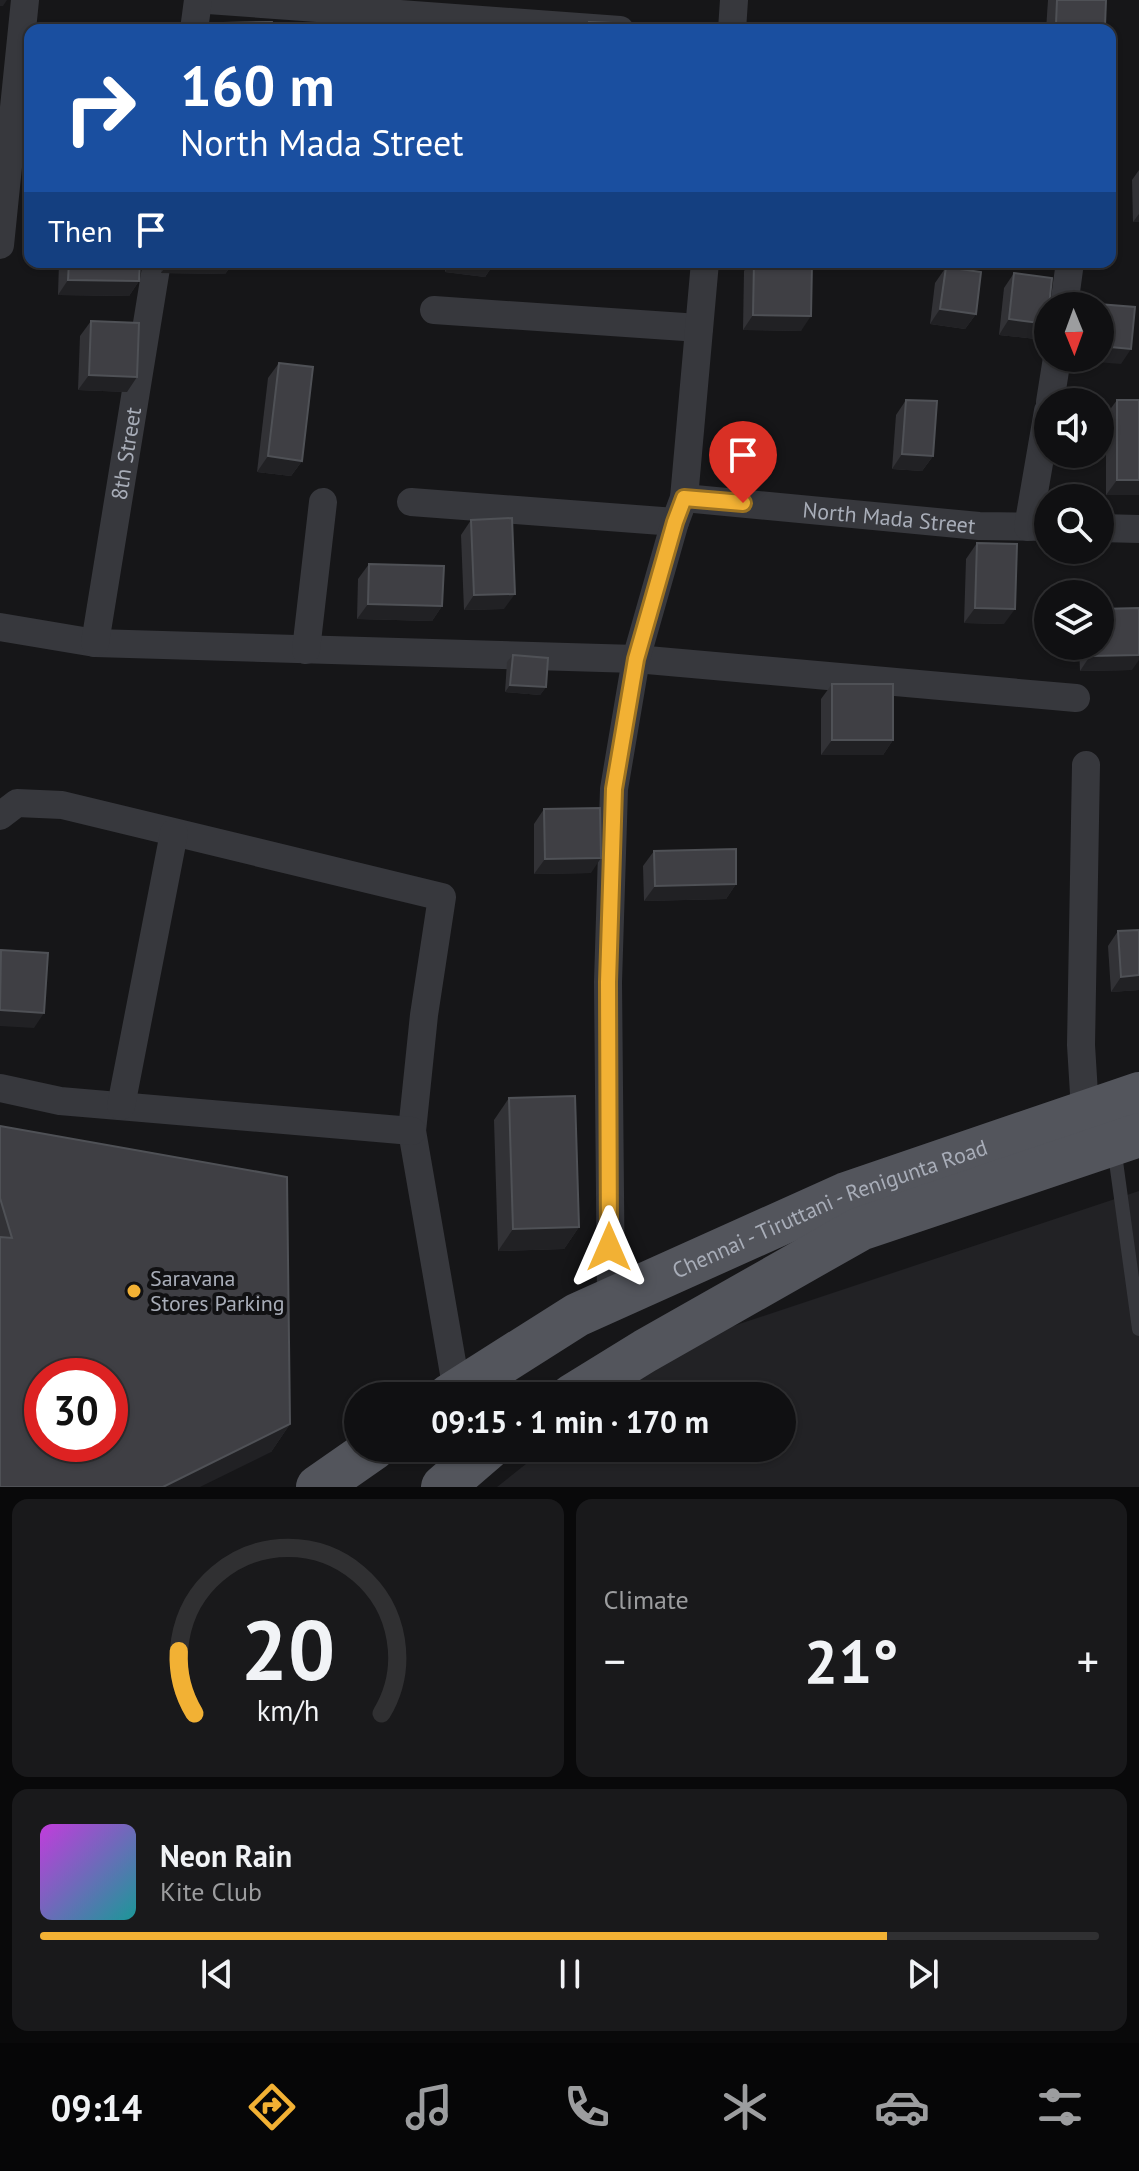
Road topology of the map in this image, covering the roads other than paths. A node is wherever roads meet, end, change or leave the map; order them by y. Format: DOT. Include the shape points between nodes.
graph roads {
  1 [pos="25,0"];
  2 [pos="198,0"];
  3 [pos="208,0"];
  4 [pos="734,0"];
  5 [pos="195,24"];
  6 [pos="538,24"];
  7 [pos="732,24"];
  8 [pos="0,245"];
  9 [pos="156,268"];
  10 [pos="704,268"];
  11 [pos="1069,268"];
  12 [pos="1066,292"];
  13 [pos="434,310"];
  14 [pos="699,328"];
  15 [pos="323,502"];
  16 [pos="411,502"];
  17 [pos="680,510"];
  18 [pos="1034,527"];
  19 [pos="1114,528"];
  20 [pos="1139,529"];
  21 [pos="0,627"];
  22 [pos="95,643"];
  23 [pos="306,650"];
  24 [pos="636,659"];
  25 [pos="1076,698"];
  26 [pos="1086,765"];
  27 [pos="0,816"];
  28 [pos="174,833"];
  29 [pos="0,1088"];
  30 [pos="1139,1094"];
  31 [pos="121,1106"];
  32 [pos="1085,1110"];
  33 [pos="412,1131"];
  34 [pos="1126,1139"];
  35 [pos="611,1299"];
  36 [pos="1139,1329"];
  37 [pos="451,1382"];
  38 [pos="470,1382"];
  39 [pos="595,1382"];
  40 [pos="354,1462"];
  41 [pos="472,1462"];
  42 [pos="318,1487"];
  43 [pos="443,1487"];
  1 -- 8 [label="street"];
  2 -- 5 [label="street"];
  3 -- 6 [label="street"];
  4 -- 7 [label="street"];
  9 -- 22 [label="street, 8th Street"];
  10 -- 14 [label="street"];
  11 -- 12 [label="street"];
  13 -- 14 [label="street"];
  14 -- 17 [label="street"];
  15 -- 23 [label="street"];
  16 -- 17 [label="street, North Mada Street"];
  17 -- 18 [label="street, North Mada Street"];
  17 -- 24 [label="street"];
  19 -- 20 [label="street"];
  21 -- 22 [label="street"];
  22 -- 23 [label="street"];
  23 -- 24 [label="street"];
  24 -- 25 [label="street"];
  24 -- 35 [label="street" via="614,789 608,982"];
  26 -- 32 [label="street" via="1081,1045"];
  27 -- 28 [label="street" via="17,803 62,805"];
  28 -- 31 [label="street"];
  28 -- 33 [label="street" via="442,897"];
  29 -- 31 [label="street" via="60,1101"];
  30 -- 32 [label="main road, Chennai - Tiruttani - Renigunta Road"];
  31 -- 33 [label="street"];
  32 -- 35 [label="main road, Chennai - Tiruttani - Renigunta Road" via="846,1194"];
  33 -- 37 [label="street"];
  34 -- 36 [label="lane"];
  34 -- 39 [label="main road, Chennai - Tiruttani - Renigunta Road" via="860,1229"];
  35 -- 38 [label="main road, Chennai - Tiruttani - Renigunta Road"];
  40 -- 42 [label="main road"];
  41 -- 43 [label="main road"];
}
